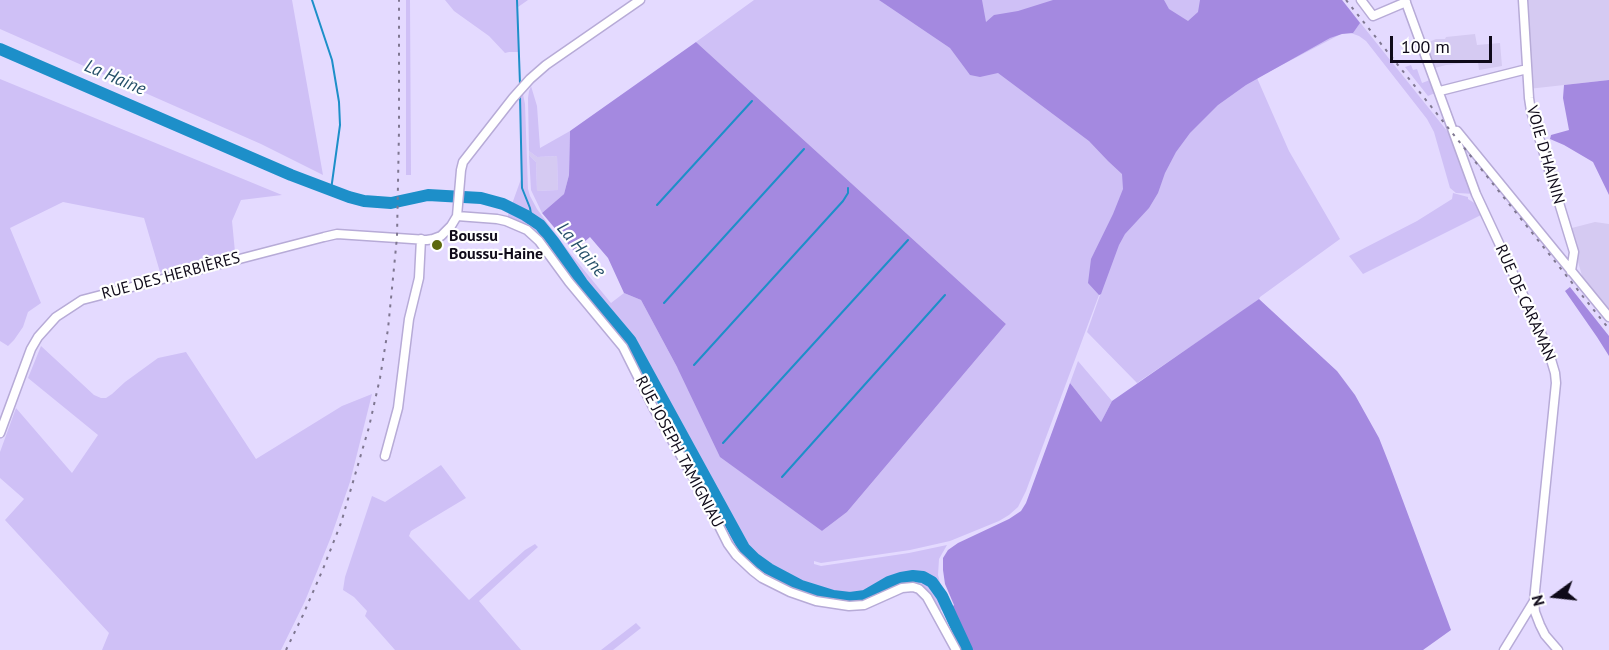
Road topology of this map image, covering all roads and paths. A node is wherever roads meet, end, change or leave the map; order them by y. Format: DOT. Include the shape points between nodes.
graph roads {
  1 [pos="640,0"];
  2 [pos="1361,0"];
  3 [pos="1523,0"];
  4 [pos="1405,1"];
  5 [pos="1527,69"];
  6 [pos="1440,91"];
  7 [pos="1451,124"];
  8 [pos="457,216"];
  9 [pos="420,239"];
  10 [pos="1571,271"];
  11 [pos="1609,318"];
  12 [pos="0,433"];
  13 [pos="386,456"];
  14 [pos="1534,601"];
  15 [pos="956,650"];
  16 [pos="1504,650"];
  17 [pos="1558,650"];
  1 -- 8 [label="street" via="546,65 496,118 463,162"];
  2 -- 4 [label="street" via="1373,16"];
  3 -- 5 [label="street, VOIE D'HAININ"];
  4 -- 6 [label="street, RUE DE CARAMAN"];
  5 -- 6 [label="street"];
  5 -- 10 [label="street, VOIE D'HAININ" via="1531,111 1574,252"];
  6 -- 7 [label="street, RUE DE CARAMAN"];
  7 -- 10 [label="street, VOIE D'HAININ"];
  7 -- 14 [label="street, RUE DE CARAMAN" via="1476,194 1547,346 1557,383"];
  8 -- 9 [label="street" via="441,236"];
  8 -- 15 [label="street, RUE JOSEPH TAMIGNIAU" via="507,221 527,230 538,241 623,347 728,544 753,571 790,592 849,606 864,605 902,588 919,589"];
  9 -- 12 [label="street, RUE DES HERBIÈRES" via="331,235 82,300 56,316 38,337"];
  9 -- 13 [label="street" via="419,278 409,319 398,408"];
  10 -- 11 [label="street, VOIE D'HAININ"];
  14 -- 16 [label="street"];
  14 -- 17 [label="street, RUE DE CARAMAN" via="1540,625"];
}
